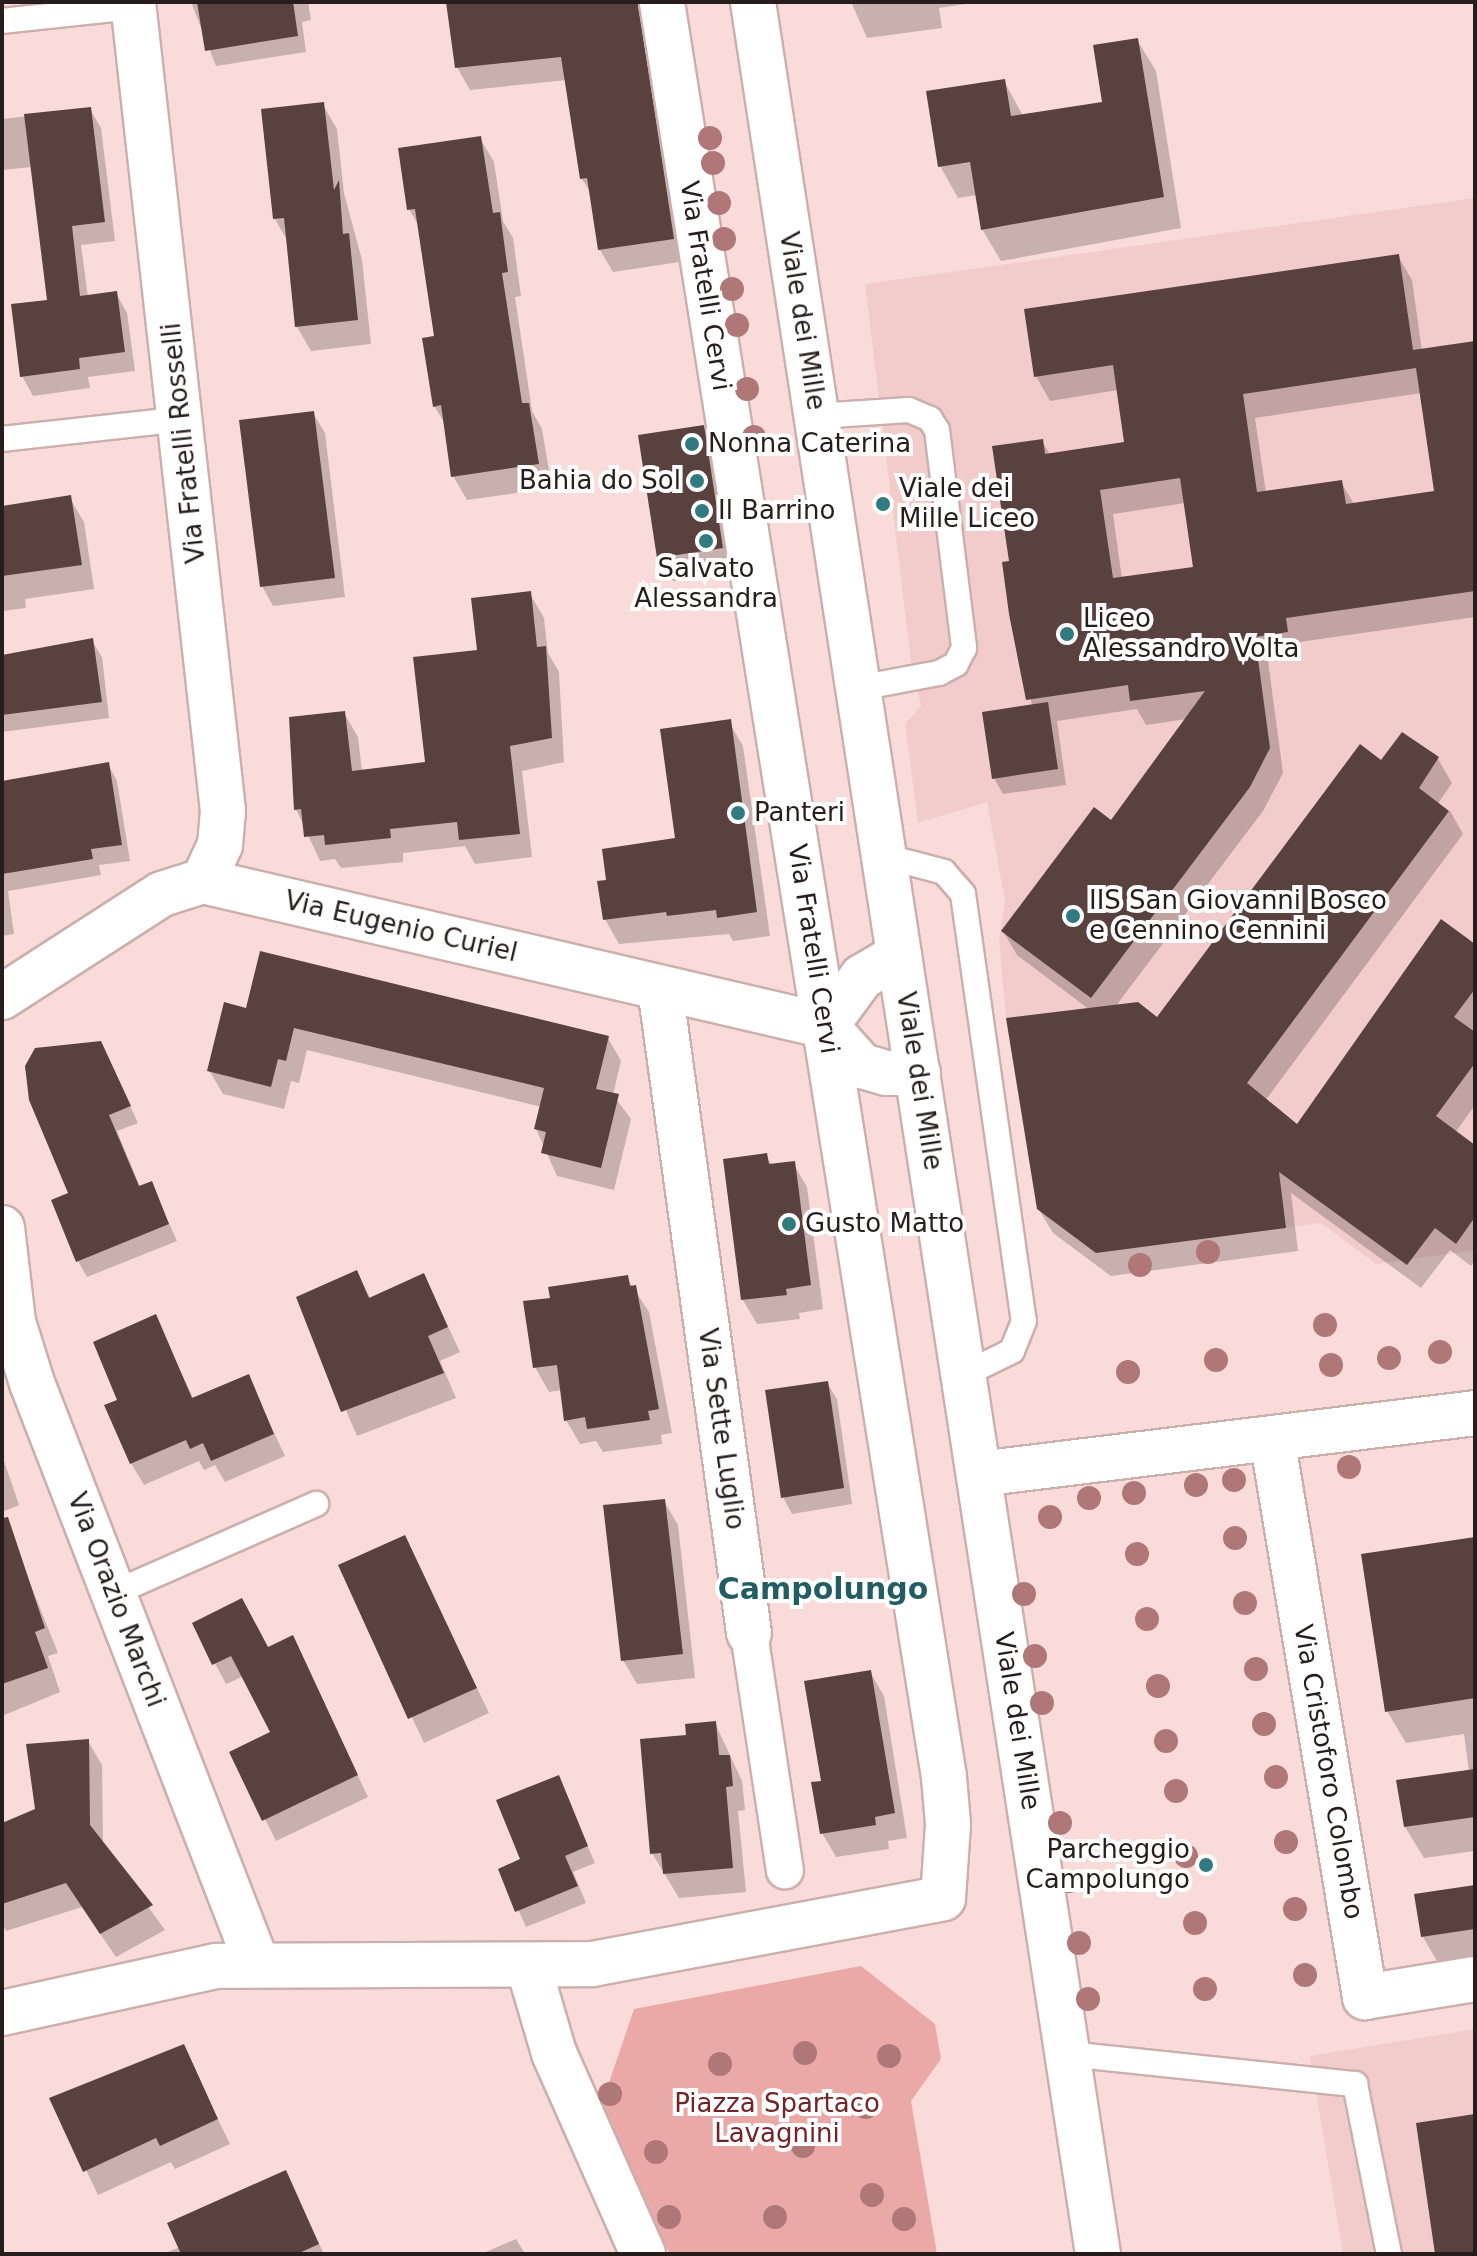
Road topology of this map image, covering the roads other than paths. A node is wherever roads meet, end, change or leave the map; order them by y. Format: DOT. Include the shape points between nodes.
graph roads {
  1 [pos="662,2"];
  2 [pos="753,2"];
  3 [pos="133,4"];
  4 [pos="2,21"];
  5 [pos="817,416"];
  6 [pos="182,419"];
  7 [pos="2,439"];
  8 [pos="859,688"];
  9 [pos="884,856"];
  10 [pos="203,881"];
  11 [pos="899,955"];
  12 [pos="660,988"];
  13 [pos="2,997"];
  14 [pos="826,1026"];
  15 [pos="918,1073"];
  16 [pos="2,1228"];
  17 [pos="963,1375"];
  18 [pos="1475,1413"];
  19 [pos="1272,1438"];
  20 [pos="979,1474"];
  21 [pos="316,1504"];
  22 [pos="114,1593"];
  23 [pos="749,1633"];
  24 [pos="785,1870"];
  25 [pos="257,1964"];
  26 [pos="529,1968"];
  27 [pos="1475,1979"];
  28 [pos="2,2013"];
  29 [pos="1068,2054"];
  30 [pos="643,2254"];
  31 [pos="1098,2254"];
  32 [pos="1389,2254"];
  1 -- 14 [label="street, Via Fratelli Cervi"];
  2 -- 5 [label="street, Viale dei Mille"];
  3 -- 4 [label="lane"];
  3 -- 6 [label="street, Via Fratelli Rosselli"];
  5 -- 8 [label="street, Viale dei Mille"];
  5 -- 8 [label="lane" via="909,410 930,419 937,430 964,648 956,664 939,673"];
  6 -- 7 [label="lane"];
  6 -- 10 [label="street, Via Fratelli Rosselli" via="223,811 220,845"];
  8 -- 9 [label="street, Viale dei Mille"];
  9 -- 11 [label="street, Viale dei Mille"];
  9 -- 17 [label="lane" via="944,872 958,885 965,905 1024,1321 1012,1351"];
  10 -- 12 [label="street, Via Eugenio Curiel"];
  10 -- 13 [label="street" via="162,894"];
  11 -- 14 [label="street" via="862,977"];
  11 -- 15 [label="street, Viale dei Mille"];
  12 -- 14 [label="street, Via Eugenio Curiel"];
  12 -- 23 [label="street, Via Sette Luglio"];
  14 -- 15 [label="street" via="862,1066"];
  14 -- 26 [label="street, Via Fratelli Cervi" via="946,1789 943,1898 644,1956"];
  15 -- 17 [label="street, Viale dei Mille"];
  16 -- 22 [label="street, Via Orazio Marchi" via="17,1338"];
  17 -- 20 [label="street, Viale dei Mille"];
  18 -- 19 [label="street"];
  19 -- 20 [label="street"];
  19 -- 27 [label="street, Via Cristoforo Colombo" via="1365,1997"];
  20 -- 29 [label="street, Viale dei Mille"];
  21 -- 22 [label="lane"];
  22 -- 25 [label="street, Via Orazio Marchi"];
  23 -- 24 [label="street, Via Sette Luglio"];
  25 -- 26 [label="street"];
  25 -- 28 [label="street" via="189,1970"];
  26 -- 30 [label="street" via="559,2067"];
  29 -- 31 [label="street, Viale dei Mille"];
  29 -- 32 [label="lane" via="1355,2084"];
}
